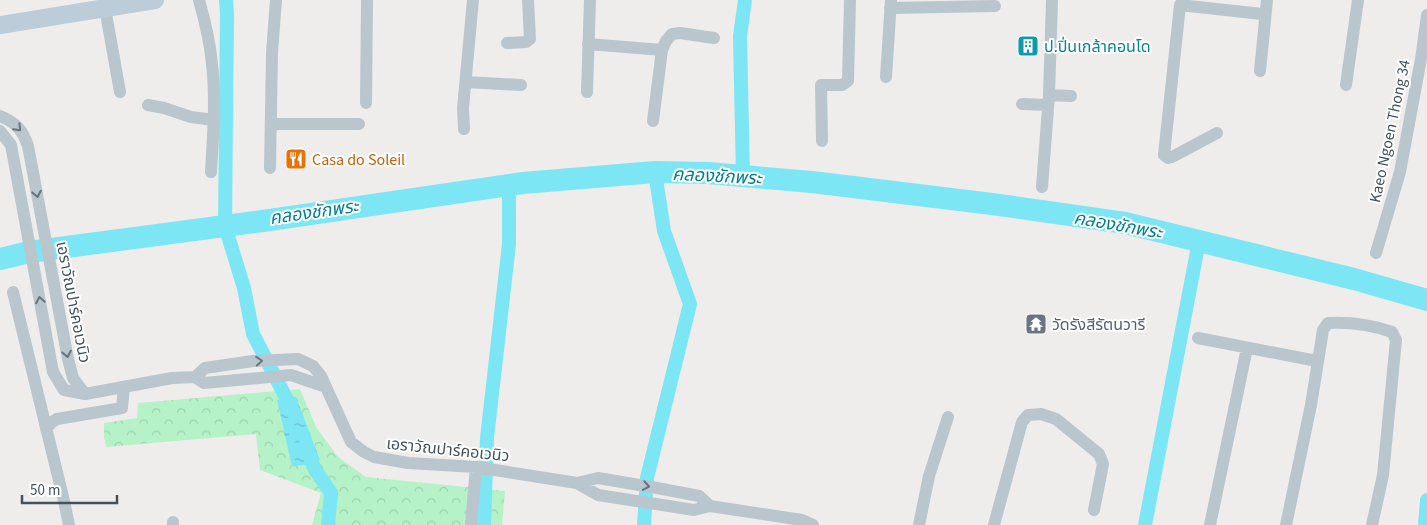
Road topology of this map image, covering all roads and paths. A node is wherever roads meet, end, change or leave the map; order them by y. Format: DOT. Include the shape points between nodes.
graph roads {
  1 [pos="155,0"];
  2 [pos="200,0"];
  3 [pos="276,0"];
  4 [pos="367,0"];
  5 [pos="474,0"];
  6 [pos="528,0"];
  7 [pos="590,0"];
  8 [pos="850,0"];
  9 [pos="1052,0"];
  10 [pos="1358,0"];
  11 [pos="891,4"];
  12 [pos="995,6"];
  13 [pos="1266,6"];
  14 [pos="105,8"];
  15 [pos="1427,15"];
  16 [pos="0,26"];
  17 [pos="714,38"];
  18 [pos="507,42"];
  19 [pos="588,44"];
  20 [pos="662,50"];
  21 [pos="1424,60"];
  22 [pos="1260,71"];
  23 [pos="886,77"];
  24 [pos="466,82"];
  25 [pos="521,85"];
  26 [pos="1346,85"];
  27 [pos="120,92"];
  28 [pos="587,92"];
  29 [pos="1071,96"];
  30 [pos="1049,100"];
  31 [pos="366,103"];
  32 [pos="1022,104"];
  33 [pos="148,105"];
  34 [pos="0,116"];
  35 [pos="214,120"];
  36 [pos="653,121"];
  37 [pos="271,124"];
  38 [pos="359,124"];
  39 [pos="464,129"];
  40 [pos="0,131"];
  41 [pos="1217,133"];
  42 [pos="822,141"];
  43 [pos="270,168"];
  44 [pos="212,172"];
  45 [pos="1042,187"];
  46 [pos="1376,253"];
  47 [pos="13,292"];
  48 [pos="1198,338"];
  49 [pos="1248,348"];
  50 [pos="1317,361"];
  51 [pos="195,377"];
  52 [pos="124,387"];
  53 [pos="326,387"];
  54 [pos="86,394"];
  55 [pos="948,417"];
  56 [pos="46,429"];
  57 [pos="476,467"];
  58 [pos="577,482"];
  59 [pos="710,506"];
  60 [pos="1094,510"];
  61 [pos="69,525"];
  62 [pos="471,525"];
  63 [pos="813,525"];
  64 [pos="919,525"];
  65 [pos="994,525"];
  66 [pos="1210,525"];
  67 [pos="1286,525"];
  68 [pos="1372,525"];
  1 -- 14 [label="street"];
  2 -- 35 [label="street" via="212,64"];
  3 -- 37 [label="street"];
  4 -- 31 [label="street"];
  5 -- 24 [label="street"];
  6 -- 18 [label="street" via="530,39"];
  7 -- 19 [label="street"];
  8 -- 42 [label="street" via="848,81 842,85 821,85"];
  9 -- 30 [label="street"];
  10 -- 26 [label="street"];
  11 -- 12 [label="street"];
  11 -- 23 [label="street"];
  13 -- 22 [label="street"];
  13 -- 41 [label="street" via="1262,14 1180,5 1164,155 1172,157"];
  14 -- 16 [label="street"];
  14 -- 27 [label="street"];
  15 -- 21 [label="street, Kaeo Ngoen Thong 34"];
  17 -- 20 [label="street" via="672,34"];
  19 -- 20 [label="street"];
  19 -- 28 [label="street"];
  20 -- 36 [label="street"];
  21 -- 46 [label="street, Kaeo Ngoen Thong 34" via="1400,172"];
  24 -- 25 [label="street"];
  24 -- 39 [label="street"];
  29 -- 30 [label="street"];
  30 -- 32 [label="street"];
  30 -- 45 [label="street"];
  33 -- 35 [label="street"];
  34 -- 54 [label="street, เอราวัณปาร์คอเวนิว, one-way" via="23,132 28,146 73,378"];
  35 -- 44 [label="street"];
  37 -- 38 [label="street"];
  37 -- 43 [label="street"];
  54 -- 40 [label="street, เอราวัณปาร์คอเวนิว, one-way" via="64,390 53,372 11,144"];
  47 -- 56 [label="street"];
  48 -- 49 [label="street"];
  49 -- 50 [label="street"];
  49 -- 66 [label="street"];
  50 -- 67 [label="street"];
  50 -- 68 [label="street" via="1323,330 1328,322 1379,328 1392,332 1396,340 1383,475"];
  51 -- 52 [label="street"];
  51 -- 53 [label="street" via="204,384 290,375"];
  51 -- 53 [label="street, เอราวัณปาร์คอเวนิว, one-way" via="210,367 298,359 313,366"];
  52 -- 54 [label="street"];
  52 -- 56 [label="street" via="122,408 57,419"];
  53 -- 57 [label="street, เอราวัณปาร์คอเวนิว" via="351,442 364,452 408,463"];
  55 -- 64 [label="street" via="929,476"];
  56 -- 61 [label="street"];
  57 -- 58 [label="street, เอราวัณปาร์คอเวนิว"];
  57 -- 62 [label="street"];
  58 -- 59 [label="street, เอราวัณปาร์คอเวนิว" via="598,495 694,510"];
  58 -- 59 [label="street, เอราวัณปาร์คอเวนิว, one-way" via="598,478 699,496"];
  59 -- 63 [label="street, เอราวัณปาร์คอเวนิว" via="802,520"];
  60 -- 65 [label="street" via="1103,464 1099,454 1056,419 1041,414 1028,415 1022,422"];
}
